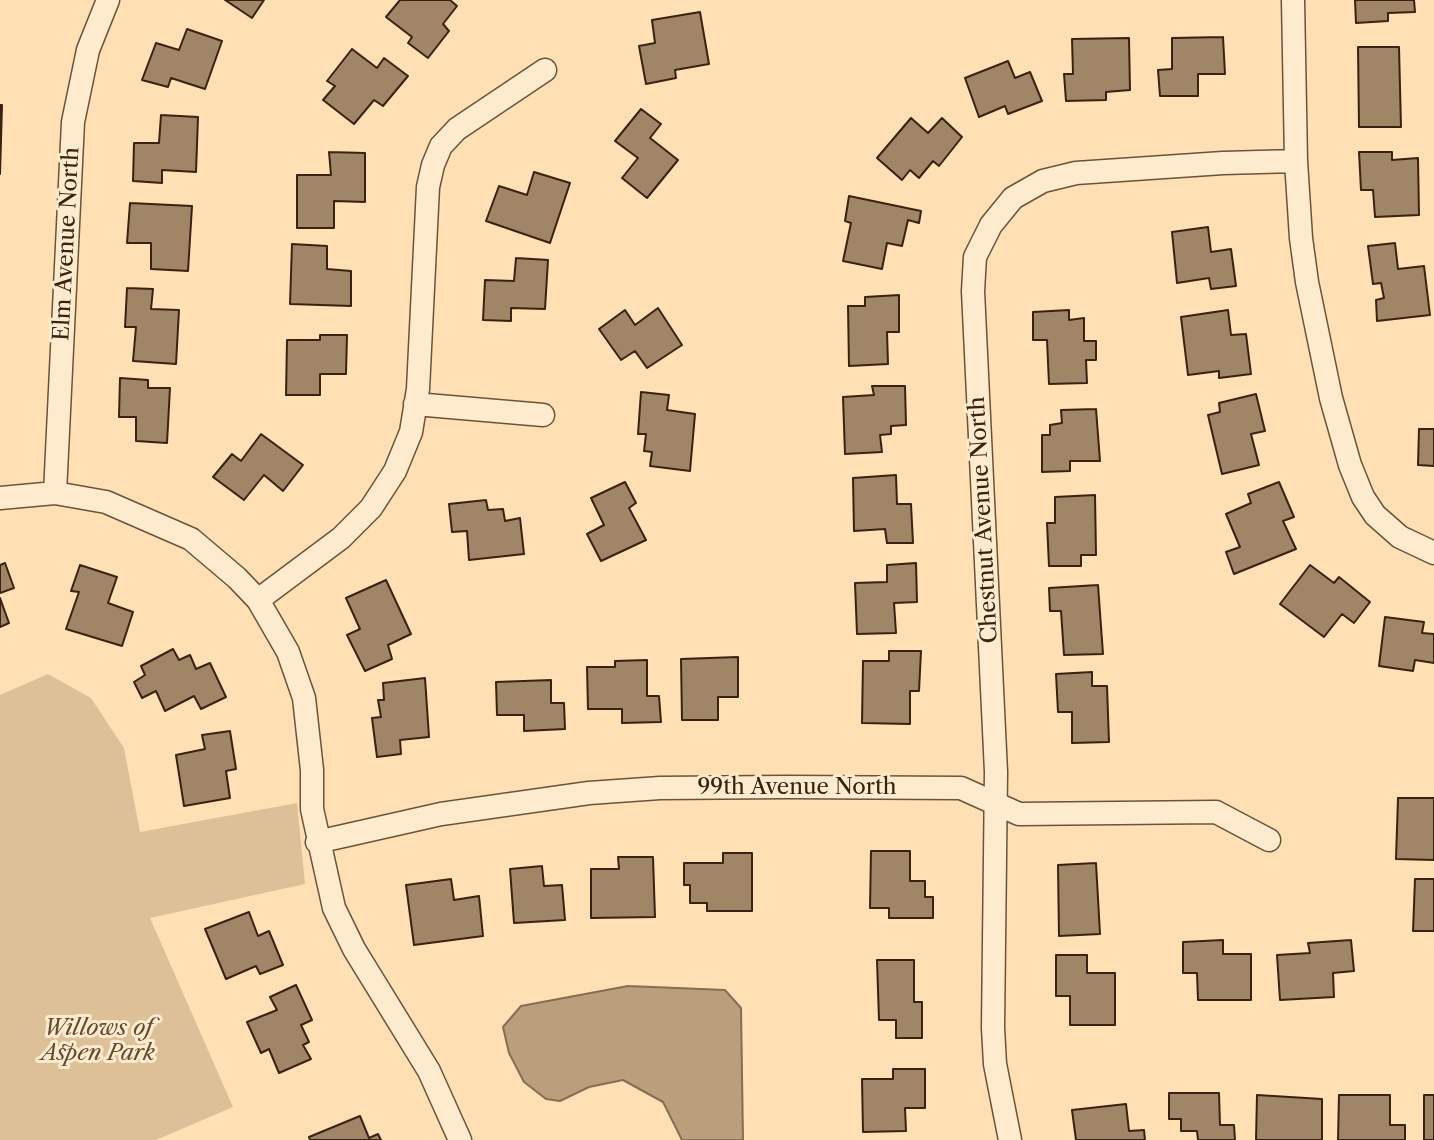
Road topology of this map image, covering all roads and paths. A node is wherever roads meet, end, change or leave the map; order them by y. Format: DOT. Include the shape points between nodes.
graph roads {
  1 [pos="108,0"];
  2 [pos="1293,0"];
  3 [pos="545,70"];
  4 [pos="1296,161"];
  5 [pos="415,404"];
  6 [pos="543,415"];
  7 [pos="55,493"];
  8 [pos="0,498"];
  9 [pos="1434,553"];
  10 [pos="258,600"];
  11 [pos="996,802"];
  12 [pos="1269,840"];
  13 [pos="317,842"];
  14 [pos="460,1140"];
  15 [pos="1010,1140"];
  1 -- 7 [label="street, Elm Avenue North" via="88,50 73,122"];
  2 -- 4 [label="street"];
  3 -- 5 [label="street" via="457,129 433,165"];
  4 -- 9 [label="street" via="1307,282 1350,465 1375,515 1400,537"];
  4 -- 11 [label="street, Chestnut Avenue North" via="1076,173 1043,181 1013,198 975,257"];
  5 -- 6 [label="street"];
  5 -- 10 [label="street" via="411,432 395,471 371,508 341,538"];
  7 -- 8 [label="street"];
  7 -- 10 [label="street" via="106,502 191,539"];
  10 -- 13 [label="street" via="288,652 304,698"];
  11 -- 12 [label="street, 99th Avenue North" via="1019,814 1216,812"];
  11 -- 13 [label="street, 99th Avenue North" via="961,788 660,788 519,801"];
  11 -- 15 [label="street, Chestnut Avenue North" via="993,1028"];
  13 -- 14 [label="street" via="347,936 429,1071"];
}
